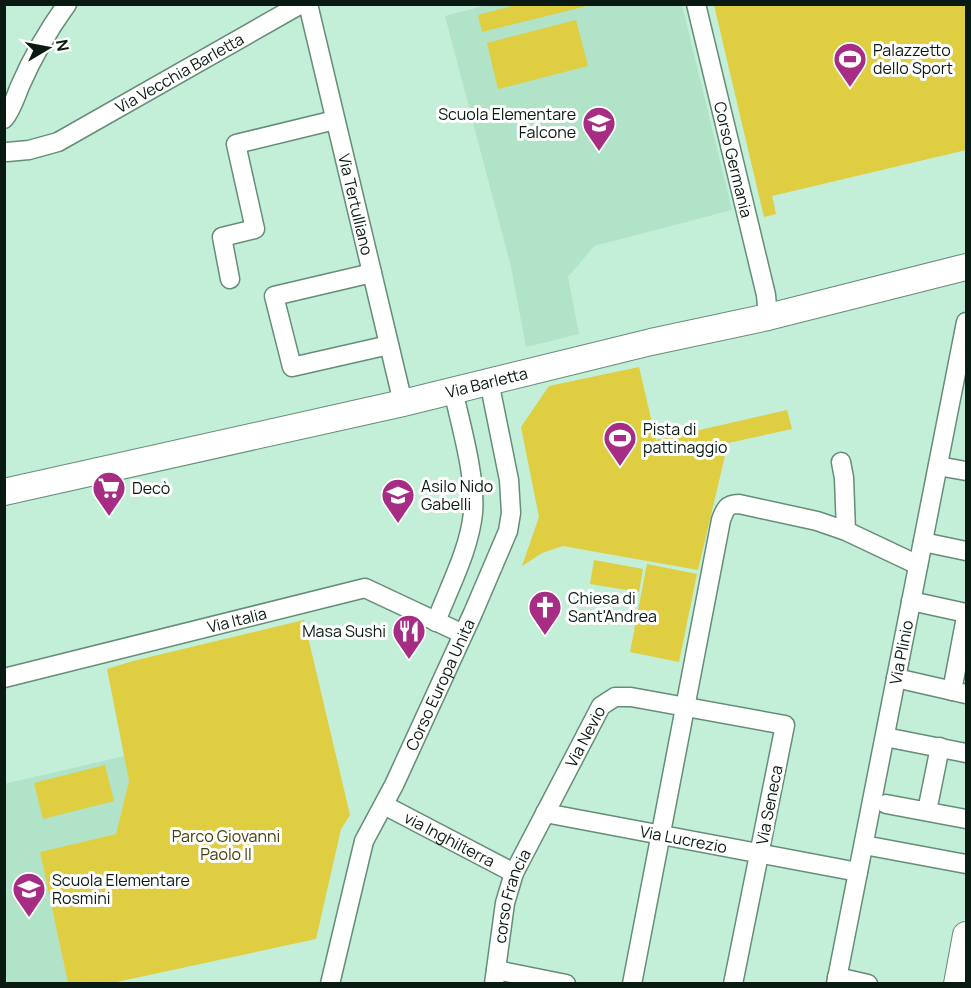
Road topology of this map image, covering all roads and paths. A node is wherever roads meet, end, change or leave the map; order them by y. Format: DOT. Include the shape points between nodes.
graph roads {
  1 [pos="67,4"];
  2 [pos="301,4"];
  3 [pos="308,4"];
  4 [pos="696,4"];
  5 [pos="4,119"];
  6 [pos="335,120"];
  7 [pos="5,150"];
  8 [pos="966,267"];
  9 [pos="372,273"];
  10 [pos="230,279"];
  11 [pos="768,317"];
  12 [pos="966,330"];
  13 [pos="389,345"];
  14 [pos="489,381"];
  15 [pos="453,390"];
  16 [pos="959,392"];
  17 [pos="403,403"];
  18 [pos="841,462"];
  19 [pos="938,466"];
  20 [pos="966,471"];
  21 [pos="4,492"];
  22 [pos="846,531"];
  23 [pos="923,542"];
  24 [pos="966,551"];
  25 [pos="918,565"];
  26 [pos="911,601"];
  27 [pos="966,615"];
  28 [pos="436,622"];
  29 [pos="463,634"];
  30 [pos="4,678"];
  31 [pos="896,678"];
  32 [pos="959,692"];
  33 [pos="686,708"];
  34 [pos="885,737"];
  35 [pos="940,747"];
  36 [pos="966,753"];
  37 [pos="886,804"];
  38 [pos="384,805"];
  39 [pos="927,812"];
  40 [pos="545,813"];
  41 [pos="966,819"];
  42 [pos="660,834"];
  43 [pos="864,845"];
  44 [pos="759,854"];
  45 [pos="966,864"];
  46 [pos="858,872"];
  47 [pos="514,873"];
  48 [pos="966,945"];
  49 [pos="495,977"];
  50 [pos="837,980"];
  51 [pos="330,984"];
  52 [pos="566,984"];
  53 [pos="632,984"];
  54 [pos="733,984"];
  55 [pos="868,984"];
  56 [pos="957,984"];
  1 -- 5 [label="street"];
  2 -- 7 [label="street, Via Vecchia Barletta" via="58,142 29,150"];
  3 -- 6 [label="street, Via Tertulliano"];
  4 -- 11 [label="street, Corso Germania"];
  6 -- 9 [label="street, Via Tertulliano"];
  6 -- 10 [label="street" via="236,144 255,229 222,237"];
  8 -- 11 [label="main road, Via Barletta"];
  9 -- 13 [label="street, Via Tertulliano"];
  9 -- 13 [label="street" via="274,296 292,367"];
  11 -- 14 [label="main road, Via Barletta"];
  12 -- 16 [label="street, Via Plinio"];
  13 -- 17 [label="street, Via Tertulliano"];
  14 -- 15 [label="main road, Via Barletta"];
  14 -- 29 [label="street, Corso Europa Unita" via="509,480 511,513 508,531"];
  15 -- 17 [label="main road, Via Barletta"];
  15 -- 28 [label="street" via="473,510 465,547"];
  16 -- 19 [label="street, Via Plinio"];
  17 -- 21 [label="main road, Via Barletta"];
  18 -- 22 [label="street"];
  19 -- 20 [label="street"];
  19 -- 23 [label="street, Via Plinio"];
  22 -- 25 [label="street"];
  22 -- 33 [label="street" via="739,504 726,508"];
  23 -- 24 [label="street"];
  23 -- 25 [label="street, Via Plinio"];
  25 -- 26 [label="street, Via Plinio"];
  26 -- 27 [label="street"];
  26 -- 31 [label="street, Via Plinio"];
  27 -- 32 [label="street"];
  28 -- 29 [label="street, Via Italia"];
  28 -- 30 [label="street, Via Italia" via="365,588"];
  29 -- 38 [label="street, Corso Europa Unita"];
  31 -- 32 [label="street"];
  31 -- 34 [label="street, Via Plinio"];
  33 -- 40 [label="street, Via Nevio" via="631,697 615,697 601,706"];
  33 -- 42 [label="street"];
  33 -- 44 [label="street, Via Seneca" via="785,725"];
  34 -- 35 [label="street"];
  34 -- 43 [label="street, Via Plinio"];
  35 -- 36 [label="street"];
  35 -- 39 [label="street"];
  37 -- 39 [label="street"];
  38 -- 47 [label="street, via Inghilterra"];
  38 -- 51 [label="street, Corso Europa Unita" via="364,841"];
  39 -- 41 [label="street"];
  40 -- 42 [label="street, Via Lucrezio"];
  40 -- 47 [label="street, corso Francia"];
  42 -- 44 [label="street, Via Lucrezio"];
  42 -- 53 [label="street"];
  43 -- 45 [label="street"];
  43 -- 46 [label="street, Via Plinio"];
  44 -- 46 [label="street, Via Lucrezio"];
  44 -- 54 [label="street, Via Seneca"];
  46 -- 50 [label="street, Via Plinio"];
  47 -- 49 [label="street, corso Francia" via="505,903"];
  48 -- 56 [label="main road"];
  49 -- 52 [label="street"];
  50 -- 55 [label="street"];
}
